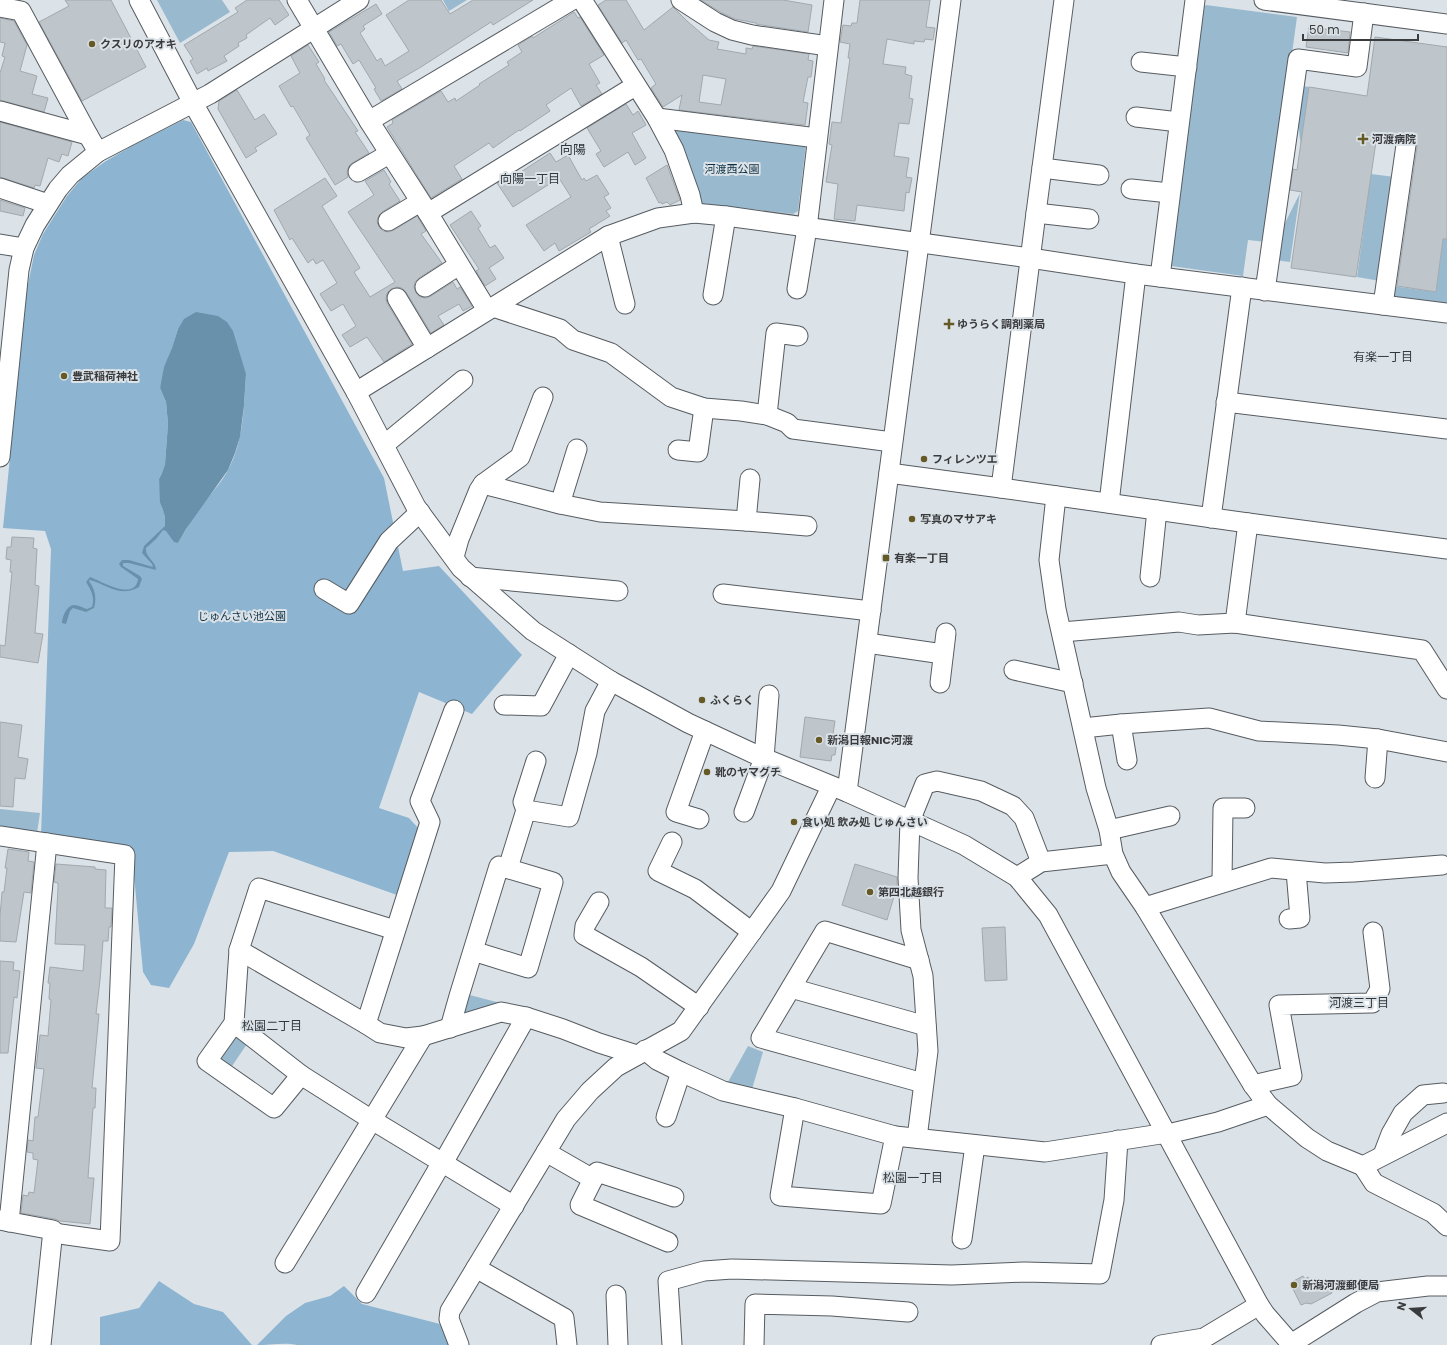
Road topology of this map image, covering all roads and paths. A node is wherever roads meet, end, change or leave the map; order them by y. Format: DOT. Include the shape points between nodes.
graph roads {
  1 [pos="139,0"];
  2 [pos="297,0"];
  3 [pos="360,0"];
  4 [pos="572,0"];
  5 [pos="582,0"];
  6 [pos="681,0"];
  7 [pos="834,0"];
  8 [pos="951,0"];
  9 [pos="1064,0"];
  10 [pos="1195,0"];
  11 [pos="1274,1"];
  12 [pos="24,6"];
  13 [pos="0,8"];
  14 [pos="1364,13"];
  15 [pos="1447,24"];
  16 [pos="314,28"];
  17 [pos="828,46"];
  18 [pos="1141,62"];
  19 [pos="1186,67"];
  20 [pos="635,86"];
  21 [pos="193,103"];
  22 [pos="0,111"];
  23 [pos="1136,117"];
  24 [pos="657,118"];
  25 [pos="369,121"];
  26 [pos="1179,122"];
  27 [pos="88,135"];
  28 [pos="817,138"];
  29 [pos="1406,145"];
  30 [pos="98,152"];
  31 [pos="389,154"];
  32 [pos="1042,168"];
  33 [pos="358,172"];
  34 [pos="1099,175"];
  35 [pos="0,188"];
  36 [pos="1130,189"];
  37 [pos="1170,193"];
  38 [pos="48,204"];
  39 [pos="424,208"];
  40 [pos="1036,212"];
  41 [pos="694,213"];
  42 [pos="726,216"];
  43 [pos="1089,219"];
  44 [pos="388,221"];
  45 [pos="807,228"];
  46 [pos="608,236"];
  47 [pos="919,242"];
  48 [pos="0,244"];
  49 [pos="24,248"];
  50 [pos="1030,258"];
  51 [pos="460,265"];
  52 [pos="1136,274"];
  53 [pos="1160,277"];
  54 [pos="425,287"];
  55 [pos="1242,288"];
  56 [pos="797,289"];
  57 [pos="1265,290"];
  58 [pos="713,295"];
  59 [pos="397,298"];
  60 [pos="625,304"];
  61 [pos="1383,305"];
  62 [pos="490,308"];
  63 [pos="1447,314"];
  64 [pos="798,336"];
  65 [pos="428,348"];
  66 [pos="463,380"];
  67 [pos="356,392"];
  68 [pos="543,397"];
  69 [pos="1226,402"];
  70 [pos="704,408"];
  71 [pos="767,415"];
  72 [pos="1447,430"];
  73 [pos="892,442"];
  74 [pos="384,445"];
  75 [pos="577,449"];
  76 [pos="678,450"];
  77 [pos="0,456"];
  78 [pos="889,473"];
  79 [pos="750,479"];
  80 [pos="483,484"];
  81 [pos="1001,488"];
  82 [pos="1056,496"];
  83 [pos="1109,503"];
  84 [pos="560,504"];
  85 [pos="1157,510"];
  86 [pos="420,512"];
  87 [pos="1211,518"];
  88 [pos="746,521"];
  89 [pos="1248,523"];
  90 [pos="807,526"];
  91 [pos="1447,548"];
  92 [pos="454,558"];
  93 [pos="1150,576"];
  94 [pos="470,577"];
  95 [pos="324,589"];
  96 [pos="618,590"];
  97 [pos="723,594"];
  98 [pos="871,612"];
  99 [pos="1235,623"];
  100 [pos="1062,632"];
  101 [pos="946,633"];
  102 [pos="867,643"];
  103 [pos="569,654"];
  104 [pos="943,654"];
  105 [pos="1014,670"];
  106 [pos="611,682"];
  107 [pos="940,683"];
  108 [pos="1073,683"];
  109 [pos="1447,689"];
  110 [pos="769,695"];
  111 [pos="504,705"];
  112 [pos="454,710"];
  113 [pos="1121,724"];
  114 [pos="1084,728"];
  115 [pos="705,731"];
  116 [pos="1378,739"];
  117 [pos="1447,752"];
  118 [pos="764,758"];
  119 [pos="1127,760"];
  120 [pos="536,761"];
  121 [pos="1375,778"];
  122 [pos="839,789"];
  123 [pos="1245,808"];
  124 [pos="526,810"];
  125 [pos="744,812"];
  126 [pos="1170,816"];
  127 [pos="699,819"];
  128 [pos="910,821"];
  129 [pos="1109,830"];
  130 [pos="0,836"];
  131 [pos="672,842"];
  132 [pos="47,843"];
  133 [pos="1113,854"];
  134 [pos="1041,862"];
  135 [pos="1442,865"];
  136 [pos="508,868"];
  137 [pos="1296,871"];
  138 [pos="1016,877"];
  139 [pos="1222,882"];
  140 [pos="599,902"];
  141 [pos="1145,907"];
  142 [pos="1289,918"];
  143 [pos="395,930"];
  144 [pos="752,932"];
  145 [pos="1373,932"];
  146 [pos="239,950"];
  147 [pos="473,951"];
  148 [pos="919,960"];
  149 [pos="792,988"];
  150 [pos="699,1007"];
  151 [pos="526,1017"];
  152 [pos="234,1023"];
  153 [pos="366,1024"];
  154 [pos="926,1026"];
  155 [pos="450,1028"];
  156 [pos="423,1036"];
  157 [pos="641,1052"];
  158 [pos="681,1072"];
  159 [pos="301,1074"];
  160 [pos="923,1084"];
  161 [pos="1254,1085"];
  162 [pos="1443,1093"];
  163 [pos="1268,1105"];
  164 [pos="795,1108"];
  165 [pos="666,1117"];
  166 [pos="372,1120"];
  167 [pos="1447,1123"];
  168 [pos="1167,1134"];
  169 [pos="895,1136"];
  170 [pos="917,1138"];
  171 [pos="1118,1140"];
  172 [pos="975,1145"];
  173 [pos="546,1152"];
  174 [pos="1383,1155"];
  175 [pos="443,1163"];
  176 [pos="1363,1166"];
  177 [pos="593,1179"];
  178 [pos="674,1197"];
  179 [pos="514,1206"];
  180 [pos="4,1221"];
  181 [pos="1447,1226"];
  182 [pos="53,1233"];
  183 [pos="962,1239"];
  184 [pos="668,1242"];
  185 [pos="285,1263"];
  186 [pos="476,1268"];
  187 [pos="1447,1286"];
  188 [pos="366,1293"];
  189 [pos="616,1294"];
  190 [pos="1259,1304"];
  191 [pos="908,1312"];
  192 [pos="1285,1343"];
  193 [pos="41,1345"];
  194 [pos="459,1345"];
  195 [pos="567,1345"];
  196 [pos="618,1345"];
  197 [pos="672,1345"];
  198 [pos="754,1345"];
  199 [pos="1161,1345"];
  1 -- 21 [label="street"];
  2 -- 16 [label="street"];
  3 -- 16 [label="street"];
  4 -- 25 [label="street"];
  5 -- 20 [label="street"];
  6 -- 17 [label="street" via="732,30"];
  7 -- 17 [label="street"];
  8 -- 47 [label="street"];
  9 -- 32 [label="street"];
  10 -- 19 [label="street"];
  11 -- 14 [label="street"];
  12 -- 13 [label="street"];
  12 -- 27 [label="street"];
  14 -- 15 [label="street"];
  14 -- 57 [label="street" via="1357,67 1298,59"];
  16 -- 21 [label="street"];
  16 -- 25 [label="street"];
  17 -- 28 [label="street"];
  18 -- 19 [label="street"];
  19 -- 26 [label="street"];
  20 -- 24 [label="street"];
  20 -- 39 [label="street"];
  21 -- 30 [label="street"];
  21 -- 67 [label="street"];
  22 -- 27 [label="street"];
  23 -- 26 [label="street"];
  24 -- 28 [label="street"];
  24 -- 41 [label="street" via="674,150"];
  25 -- 31 [label="street"];
  26 -- 37 [label="street"];
  27 -- 30 [label="street"];
  28 -- 45 [label="street"];
  29 -- 61 [label="street"];
  30 -- 38 [label="street" via="70,174"];
  31 -- 33 [label="street"];
  31 -- 39 [label="street"];
  32 -- 34 [label="street"];
  32 -- 40 [label="street"];
  35 -- 38 [label="street"];
  36 -- 37 [label="street"];
  37 -- 53 [label="street"];
  38 -- 49 [label="street"];
  39 -- 44 [label="street"];
  39 -- 51 [label="street"];
  40 -- 43 [label="street"];
  40 -- 50 [label="street"];
  41 -- 42 [label="street"];
  41 -- 46 [label="street" via="658,218"];
  42 -- 45 [label="street"];
  42 -- 58 [label="street"];
  45 -- 47 [label="street"];
  45 -- 56 [label="street"];
  46 -- 60 [label="street"];
  46 -- 62 [label="street"];
  47 -- 50 [label="street"];
  47 -- 73 [label="street"];
  48 -- 49 [label="street"];
  49 -- 77 [label="street" via="19,270"];
  50 -- 52 [label="street"];
  50 -- 81 [label="street"];
  51 -- 54 [label="street"];
  51 -- 62 [label="street"];
  52 -- 53 [label="street"];
  52 -- 83 [label="street"];
  53 -- 55 [label="street"];
  55 -- 57 [label="street"];
  55 -- 69 [label="street"];
  57 -- 61 [label="street"];
  59 -- 65 [label="street"];
  61 -- 63 [label="street"];
  62 -- 65 [label="street"];
  62 -- 70 [label="street" via="560,329 573,340 611,353 670,397"];
  64 -- 71 [label="street" via="776,333"];
  65 -- 67 [label="street"];
  66 -- 74 [label="street"];
  67 -- 74 [label="street"];
  68 -- 80 [label="street" via="520,457"];
  69 -- 72 [label="street"];
  69 -- 87 [label="street"];
  70 -- 71 [label="street"];
  70 -- 76 [label="street" via="698,452"];
  71 -- 73 [label="street" via="787,423 793,429"];
  73 -- 78 [label="street"];
  74 -- 86 [label="street"];
  75 -- 84 [label="street"];
  78 -- 81 [label="street"];
  78 -- 98 [label="street"];
  79 -- 88 [label="street"];
  80 -- 84 [label="street"];
  80 -- 92 [label="street" via="459,539"];
  81 -- 82 [label="street"];
  82 -- 83 [label="street"];
  82 -- 100 [label="street" via="1049,560"];
  83 -- 85 [label="street"];
  84 -- 88 [label="street" via="600,512"];
  85 -- 87 [label="street"];
  85 -- 93 [label="street"];
  86 -- 92 [label="street"];
  86 -- 95 [label="street" via="389,542 349,604"];
  87 -- 89 [label="street"];
  88 -- 90 [label="street"];
  89 -- 91 [label="street"];
  89 -- 99 [label="street"];
  92 -- 94 [label="street"];
  94 -- 96 [label="street"];
  94 -- 103 [label="street" via="533,631"];
  97 -- 98 [label="street"];
  98 -- 102 [label="street"];
  99 -- 100 [label="street" via="1198,625 1179,622"];
  99 -- 109 [label="street" via="1422,650"];
  100 -- 108 [label="street"];
  101 -- 104 [label="street"];
  102 -- 104 [label="street"];
  102 -- 122 [label="street"];
  103 -- 106 [label="street"];
  103 -- 111 [label="street" via="541,706"];
  104 -- 107 [label="street"];
  105 -- 108 [label="street"];
  106 -- 115 [label="street"];
  106 -- 124 [label="street" via="595,711 587,753 568,817"];
  108 -- 114 [label="street"];
  110 -- 118 [label="street"];
  112 -- 143 [label="street" via="420,801 430,822"];
  113 -- 114 [label="street"];
  113 -- 116 [label="street" via="1209,718 1259,731 1338,734"];
  113 -- 119 [label="street"];
  114 -- 129 [label="street" via="1096,788"];
  115 -- 118 [label="street"];
  115 -- 127 [label="street" via="676,812"];
  116 -- 117 [label="street"];
  116 -- 121 [label="street"];
  118 -- 122 [label="street"];
  118 -- 125 [label="street"];
  120 -- 124 [label="street" via="523,802"];
  122 -- 128 [label="street"];
  122 -- 144 [label="street" via="781,891"];
  123 -- 139 [label="street" via="1223,808"];
  124 -- 136 [label="street"];
  126 -- 129 [label="street"];
  128 -- 134 [label="street" via="925,784 937,781 981,791 1013,806 1024,818"];
  128 -- 138 [label="street" via="964,845"];
  128 -- 148 [label="street" via="908,878 911,930"];
  129 -- 133 [label="street"];
  130 -- 132 [label="street"];
  131 -- 144 [label="street" via="658,872 695,889"];
  132 -- 180 [label="street"];
  132 -- 182 [label="street" via="125,854 110,1241"];
  133 -- 134 [label="street"];
  133 -- 141 [label="street" via="1121,872"];
  134 -- 138 [label="street"];
  135 -- 137 [label="street" via="1354,872"];
  136 -- 147 [label="street" via="499,866"];
  136 -- 147 [label="street" via="553,882 528,968"];
  137 -- 139 [label="street" via="1271,868"];
  137 -- 142 [label="street" via="1300,918"];
  138 -- 168 [label="street" via="1048,915"];
  139 -- 141 [label="street"];
  140 -- 150 [label="street" via="585,926 584,935 641,967"];
  141 -- 161 [label="street"];
  143 -- 146 [label="street" via="259,888"];
  143 -- 153 [label="street"];
  144 -- 150 [label="street"];
  145 -- 161 [label="street" via="1380,989 1372,1004 1279,1005 1292,1076"];
  146 -- 152 [label="street"];
  146 -- 153 [label="street"];
  147 -- 155 [label="street"];
  148 -- 149 [label="street" via="825,931"];
  148 -- 154 [label="street" via="923,976"];
  149 -- 154 [label="street"];
  149 -- 160 [label="street" via="761,1038"];
  150 -- 157 [label="street" via="681,1031"];
  151 -- 155 [label="street" via="501,1012"];
  151 -- 157 [label="street" via="598,1043"];
  151 -- 175 [label="street"];
  152 -- 159 [label="street"];
  152 -- 159 [label="street" via="207,1061 274,1108"];
  153 -- 156 [label="street" via="380,1033 406,1038"];
  154 -- 160 [label="street" via="928,1051"];
  155 -- 156 [label="street"];
  156 -- 166 [label="street"];
  157 -- 158 [label="street"];
  157 -- 173 [label="street" via="616,1067 590,1091 566,1119"];
  158 -- 164 [label="street" via="723,1091"];
  158 -- 165 [label="street"];
  159 -- 166 [label="street"];
  160 -- 170 [label="street"];
  161 -- 163 [label="street"];
  162 -- 174 [label="street" via="1423,1095 1403,1113"];
  163 -- 168 [label="street" via="1218,1122"];
  163 -- 176 [label="street" via="1306,1138 1327,1151"];
  164 -- 169 [label="street"];
  164 -- 169 [label="street" via="780,1196 881,1204"];
  166 -- 175 [label="street"];
  166 -- 185 [label="street"];
  167 -- 174 [label="street"];
  168 -- 171 [label="street"];
  168 -- 190 [label="street"];
  169 -- 170 [label="street"];
  170 -- 172 [label="street"];
  171 -- 172 [label="street" via="1045,1152"];
  171 -- 197 [label="street" via="1114,1200 1100,1274 1025,1272 952,1275 732,1269 704,1271 668,1281"];
  172 -- 183 [label="street"];
  173 -- 177 [label="street"];
  173 -- 179 [label="street"];
  174 -- 176 [label="street"];
  175 -- 179 [label="street"];
  175 -- 188 [label="street"];
  176 -- 181 [label="street" via="1374,1183 1433,1213"];
  177 -- 178 [label="street" via="598,1172"];
  177 -- 184 [label="street" via="580,1205"];
  179 -- 186 [label="street"];
  180 -- 182 [label="street" via="53,1230"];
  182 -- 193 [label="street"];
  186 -- 194 [label="street" via="450,1311 450,1319"];
  186 -- 195 [label="street" via="564,1318"];
  187 -- 192 [label="street" via="1377,1292"];
  189 -- 196 [label="street"];
  190 -- 192 [label="street"];
  190 -- 199 [label="street" via="1204,1338"];
  191 -- 198 [label="street" via="832,1306 755,1304"];
}
